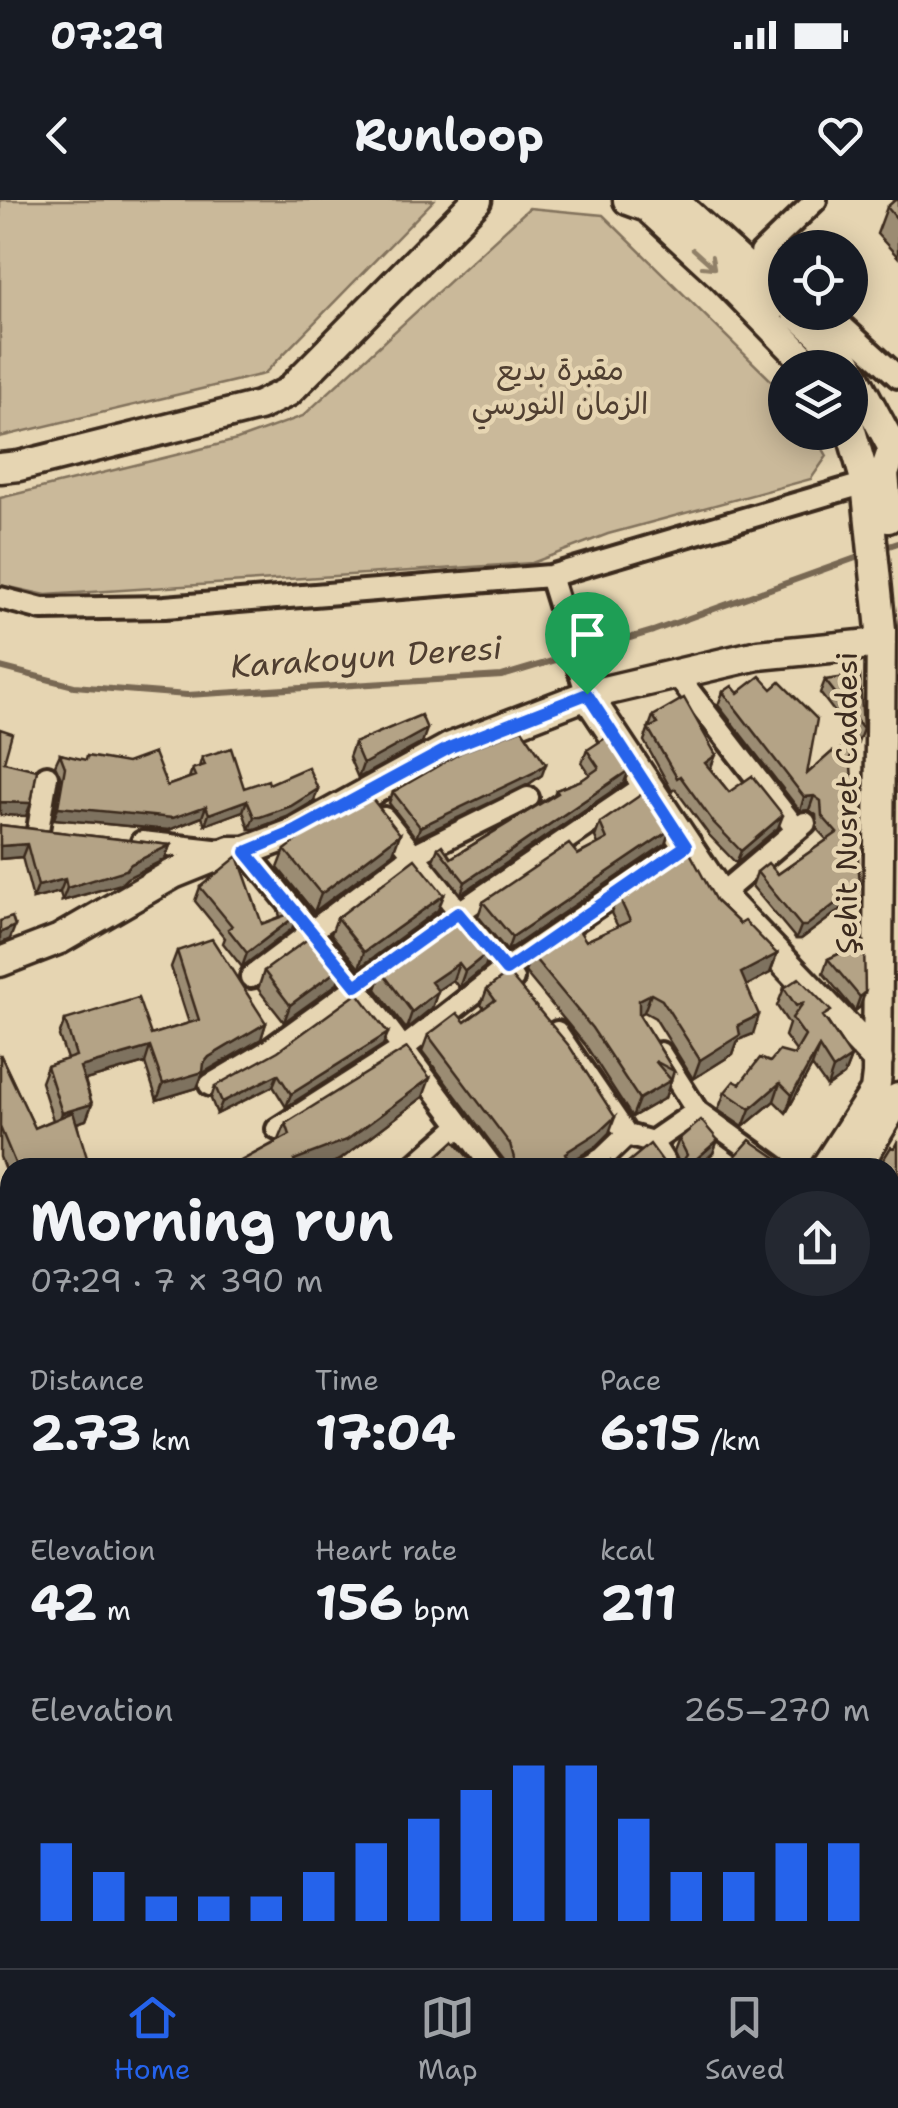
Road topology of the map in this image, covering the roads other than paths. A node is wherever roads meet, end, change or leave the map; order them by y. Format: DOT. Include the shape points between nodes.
graph roads {
  1 [pos="477,200"];
  2 [pos="628,200"];
  3 [pos="672,200"];
  4 [pos="816,200"];
  5 [pos="785,230"];
  6 [pos="768,288"];
  7 [pos="815,330"];
  8 [pos="847,330"];
  9 [pos="794,350"];
  10 [pos="837,350"];
  11 [pos="898,377"];
  12 [pos="868,397"];
  13 [pos="889,430"];
  14 [pos="862,450"];
  15 [pos="0,468"];
  16 [pos="880,486"];
  17 [pos="550,576"];
  18 [pos="0,598"];
  19 [pos="886,630"];
  20 [pos="896,673"];
  21 [pos="676,674"];
  22 [pos="587,694"];
  23 [pos="898,774"];
  24 [pos="47,776"];
  25 [pos="646,785"];
  26 [pos="364,793"];
  27 [pos="528,798"];
  28 [pos="37,830"];
  29 [pos="121,840"];
  30 [pos="686,846"];
  31 [pos="238,852"];
  32 [pos="412,856"];
  33 [pos="720,895"];
  34 [pos="458,913"];
  35 [pos="311,930"];
  36 [pos="0,962"];
  37 [pos="506,970"];
  38 [pos="251,977"];
  39 [pos="356,986"];
  40 [pos="652,1040"];
  41 [pos="402,1050"];
  42 [pos="878,1060"];
  43 [pos="210,1085"];
  44 [pos="898,1098"];
  45 [pos="696,1111"];
  46 [pos="462,1125"];
  47 [pos="277,1129"];
  48 [pos="627,1135"];
  49 [pos="652,1142"];
  50 [pos="424,1158"];
  51 [pos="486,1158"];
  52 [pos="603,1158"];
  53 [pos="662,1158"];
  54 [pos="762,1158"];
  55 [pos="831,1158"];
  56 [pos="862,1158"];
  1 -- 15 [label="main road" via="288,392 259,406"];
  2 -- 9 [label="main road, one-way" via="660,219"];
  3 -- 6 [label="main road"];
  4 -- 5 [label="street"];
  7 -- 10 [label="main road, Şehit Nusret Caddesi"];
  8 -- 11 [label="street"];
  12 -- 13 [label="main road, Şehit Nusret Caddesi"];
  13 -- 16 [label="main road, Şehit Nusret Caddesi" via="893,448"];
  14 -- 16 [label="main road, Şehit Nusret Caddesi"];
  16 -- 17 [label="street"];
  16 -- 19 [label="main road, Şehit Nusret Caddesi"];
  17 -- 18 [label="street" via="165,607 42,609"];
  17 -- 22 [label="street"];
  19 -- 20 [label="main road, Şehit Nusret Caddesi"];
  19 -- 21 [label="main road"];
  19 -- 42 [label="main road, Şehit Nusret Caddesi"];
  20 -- 23 [label="main road, Şehit Nusret Caddesi"];
  21 -- 22 [label="main road"];
  21 -- 33 [label="street" via="802,826"];
  22 -- 25 [label="main road"];
  22 -- 26 [label="main road" via="451,747"];
  24 -- 28 [label="street"];
  25 -- 30 [label="main road"];
  25 -- 34 [label="street"];
  26 -- 31 [label="main road" via="294,832"];
  26 -- 32 [label="street"];
  27 -- 32 [label="street"];
  29 -- 31 [label="street"];
  30 -- 33 [label="main road"];
  30 -- 37 [label="street"];
  31 -- 35 [label="street"];
  31 -- 36 [label="main road" via="173,874 60,938"];
  32 -- 34 [label="street"];
  32 -- 35 [label="street"];
  33 -- 42 [label="main road"];
  34 -- 37 [label="street"];
  34 -- 39 [label="street"];
  35 -- 38 [label="street"];
  35 -- 39 [label="street"];
  37 -- 41 [label="street"];
  37 -- 48 [label="street" via="576,1055"];
  39 -- 41 [label="street"];
  39 -- 43 [label="street"];
  40 -- 45 [label="street"];
  41 -- 46 [label="street"];
  41 -- 47 [label="street"];
  42 -- 55 [label="main road, Şehit Nusret Caddesi" via="875,1091"];
  44 -- 56 [label="main road"];
  45 -- 49 [label="street"];
  45 -- 54 [label="street"];
  46 -- 50 [label="street"];
  46 -- 51 [label="street"];
  48 -- 49 [label="street"];
  48 -- 52 [label="street"];
  49 -- 53 [label="street"];
}
